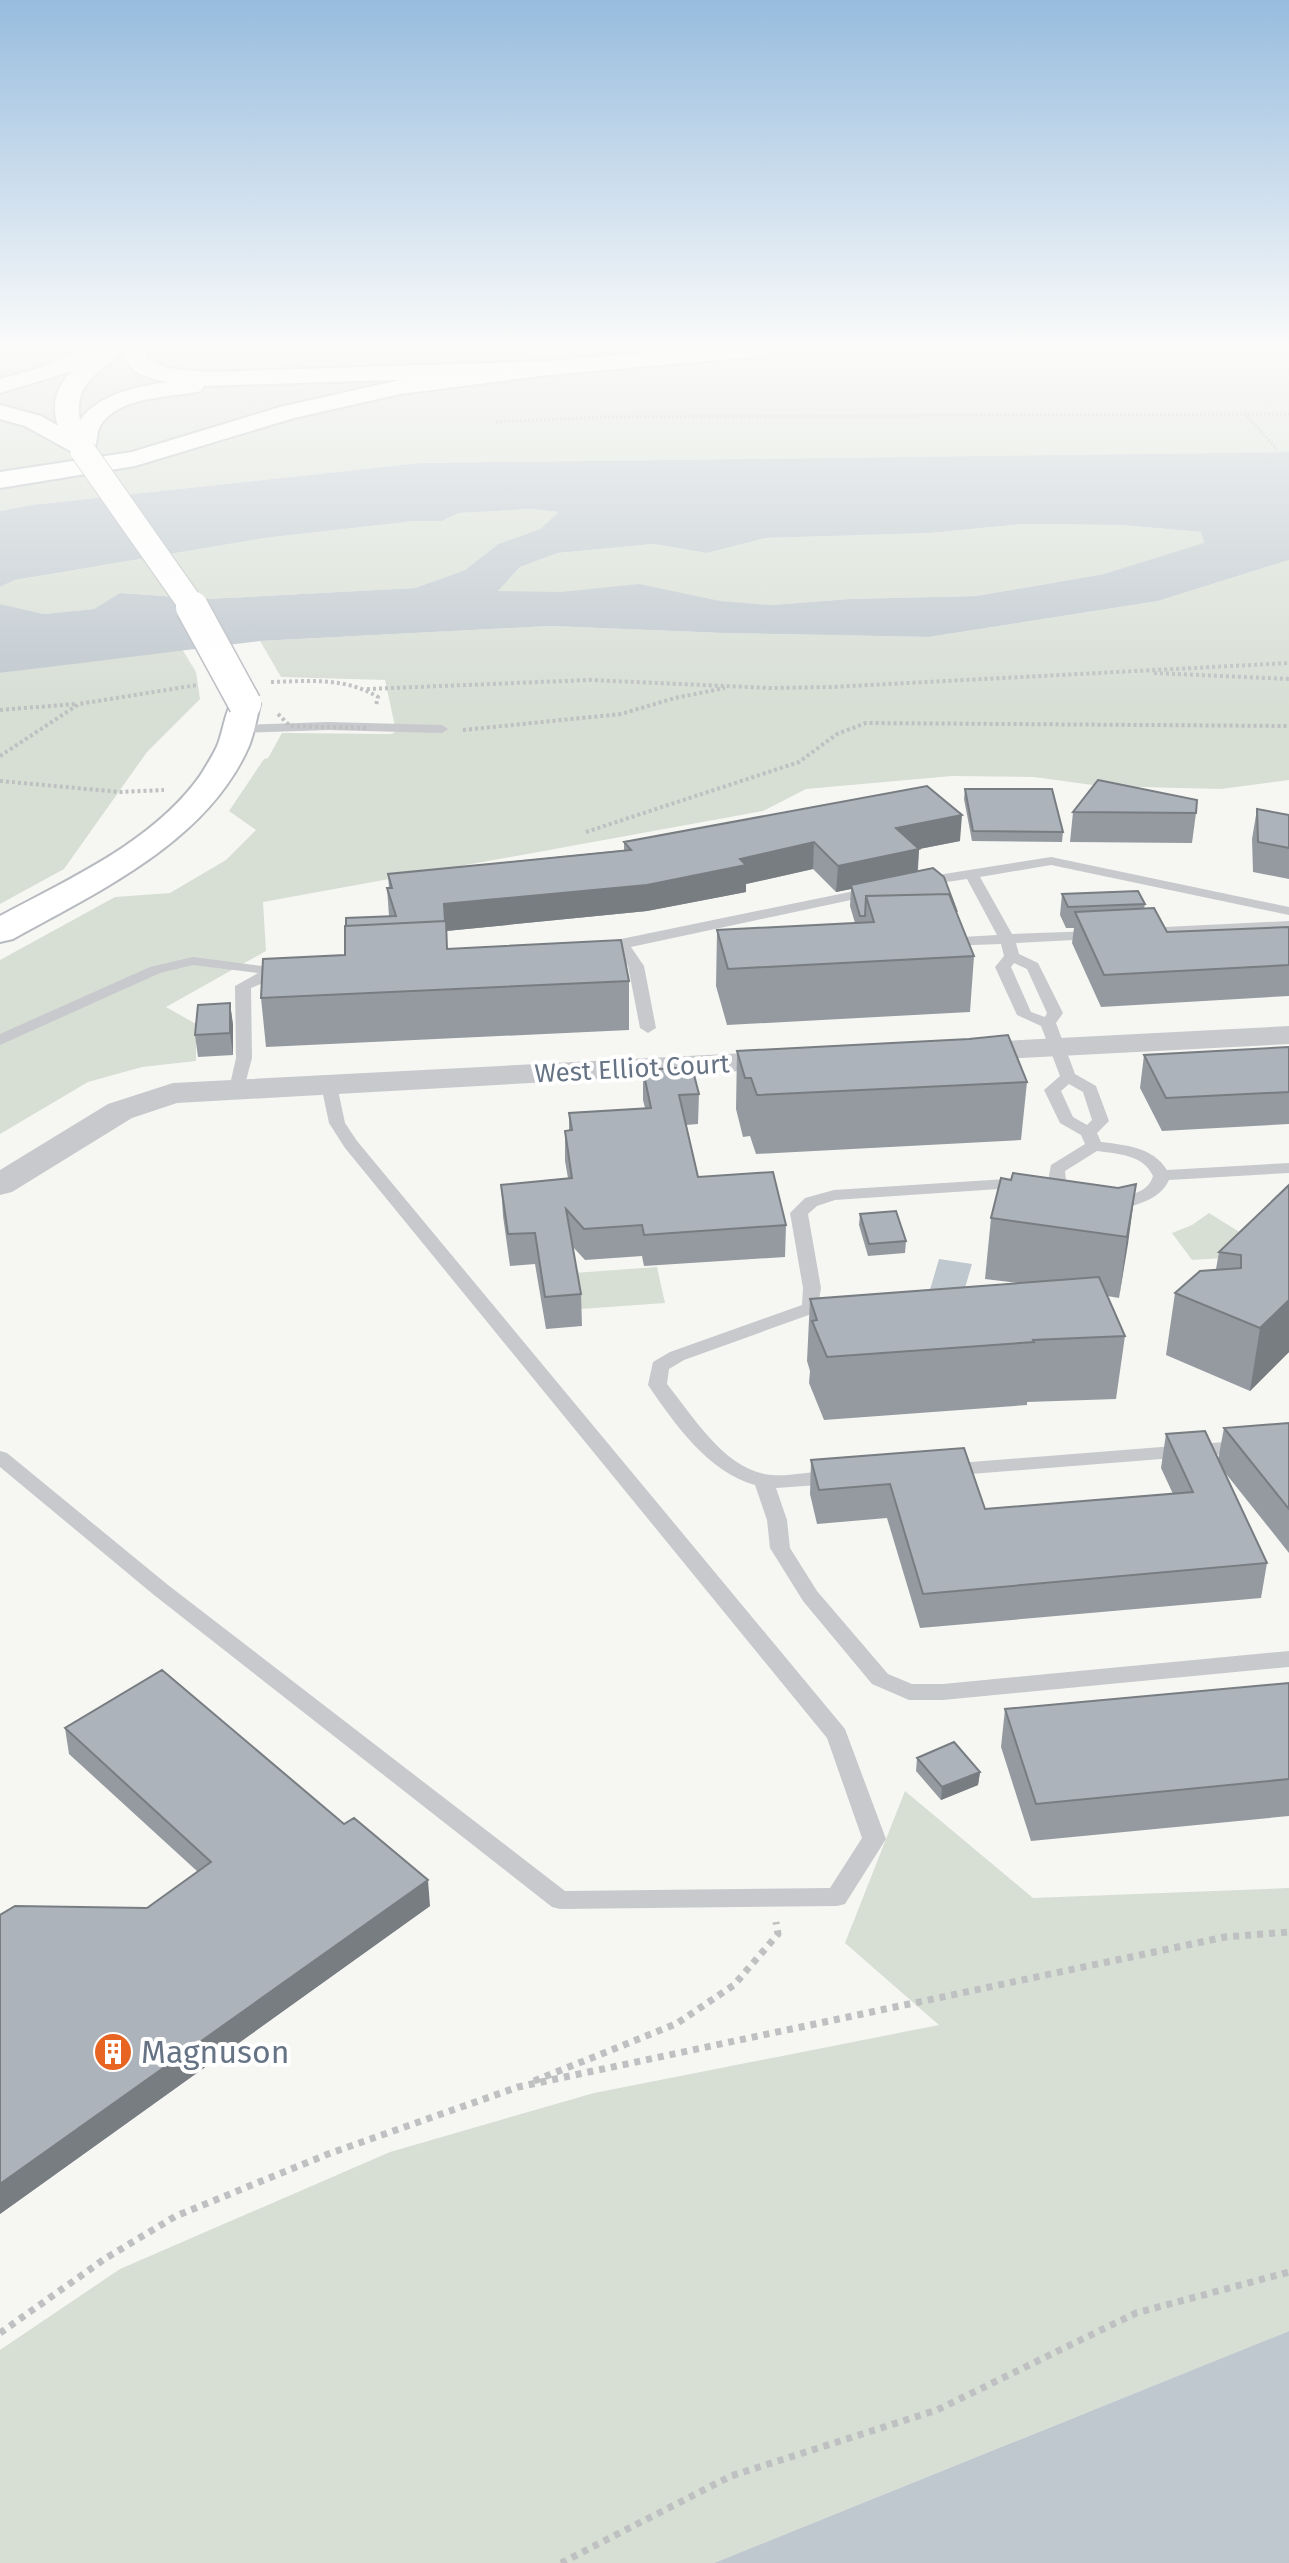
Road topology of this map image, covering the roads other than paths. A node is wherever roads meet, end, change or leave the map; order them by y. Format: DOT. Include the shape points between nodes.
graph roads {
  1 [pos="48,469"];
  2 [pos="95,469"];
  3 [pos="0,480"];
  4 [pos="248,705"];
  5 [pos="442,729"];
  6 [pos="970,872"];
  7 [pos="1289,911"];
  8 [pos="716,923"];
  9 [pos="1289,925"];
  10 [pos="0,931"];
  11 [pos="733,939"];
  12 [pos="1007,939"];
  13 [pos="926,942"];
  14 [pos="621,943"];
  15 [pos="584,951"];
  16 [pos="1012,956"];
  17 [pos="648,1028"];
  18 [pos="1289,1035"];
  19 [pos="0,1040"];
  20 [pos="1057,1049"];
  21 [pos="930,1054"];
  22 [pos="819,1060"];
  23 [pos="329,1085"];
  24 [pos="237,1089"];
  25 [pos="1091,1139"];
  26 [pos="1289,1168"];
  27 [pos="1161,1175"];
  28 [pos="1057,1181"];
  29 [pos="0,1185"];
  30 [pos="1289,1443"];
  31 [pos="0,1457"];
  32 [pos="926,1471"];
  33 [pos="848,1477"];
  34 [pos="764,1481"];
  35 [pos="1289,1659"];
  1 -- 3 [label="main road"];
  2 -- 4 [label="main road, bridge" via="201,618"];
  4 -- 5 [label="lane" via="366,728"];
  4 -- 10 [label="main road" via="226,764 163,835"];
  6 -- 7 [label="lane" via="1051,861"];
  6 -- 8 [label="lane"];
  6 -- 12 [label="lane"];
  8 -- 11 [label="lane"];
  8 -- 14 [label="lane"];
  9 -- 12 [label="lane"];
  12 -- 13 [label="lane"];
  12 -- 16 [label="lane"];
  14 -- 15 [label="lane"];
  14 -- 17 [label="lane" via="636,966"];
  16 -- 20 [label="lane" via="1033,966 1055,1013"];
  16 -- 20 [label="lane" via="1003,967 1025,1015"];
  18 -- 20 [label="street"];
  19 -- 24 [label="lane" via="155,970 193,961 288,971 243,986 244,1058"];
  20 -- 21 [label="street"];
  20 -- 25 [label="lane" via="1052,1090 1066,1120"];
  20 -- 25 [label="lane" via="1090,1089 1101,1121"];
  22 -- 23 [label="street, West Elliot Court"];
  23 -- 24 [label="street, West Elliot Court"];
  23 -- 31 [label="lane" via="337,1123 351,1144 837,1735 874,1839 837,1897 560,1900 161,1590"];
  24 -- 29 [label="street, West Elliot Court" via="173,1093 130,1106"];
  25 -- 27 [label="lane" via="1145,1157"];
  25 -- 28 [label="lane" via="1057,1169"];
  26 -- 27 [label="lane"];
  27 -- 28 [label="lane" via="1143,1198 1125,1204 1090,1202"];
  28 -- 34 [label="lane" via="834,1195 811,1202 799,1213 811,1308 679,1354 660,1366 657,1385 721,1460 743,1476"];
  30 -- 32 [label="lane"];
  33 -- 34 [label="lane"];
  34 -- 35 [label="lane" via="780,1548 810,1596 880,1679 909,1692"];
}
